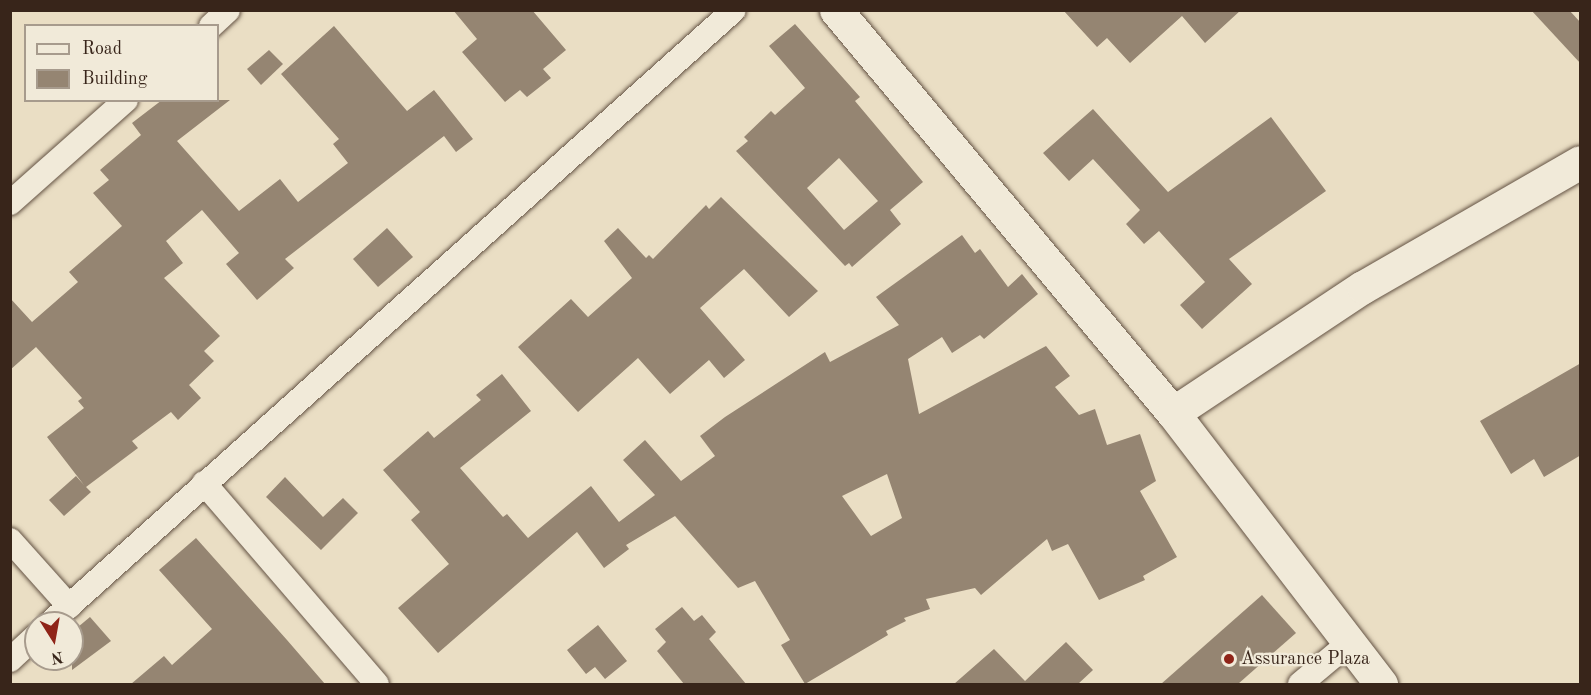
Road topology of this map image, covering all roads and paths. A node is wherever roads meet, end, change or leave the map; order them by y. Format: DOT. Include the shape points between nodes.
graph roads {
  1 [pos="228,10"];
  2 [pos="734,10"];
  3 [pos="836,10"];
  4 [pos="213,24"];
  5 [pos="124,102"];
  6 [pos="1581,162"];
  7 [pos="10,203"];
  8 [pos="1173,412"];
  9 [pos="204,483"];
  10 [pos="10,540"];
  11 [pos="69,606"];
  12 [pos="63,611"];
  13 [pos="1349,643"];
  14 [pos="24,647"];
  15 [pos="10,660"];
  16 [pos="377,684"];
  17 [pos="1300,684"];
  18 [pos="1381,684"];
  1 -- 4 [label="street"];
  2 -- 9 [label="street"];
  3 -- 8 [label="street"];
  5 -- 7 [label="street"];
  6 -- 8 [label="street" via="1363,287"];
  8 -- 13 [label="street"];
  9 -- 11 [label="street"];
  9 -- 16 [label="street"];
  10 -- 11 [label="street"];
  11 -- 12 [label="street"];
  13 -- 17 [label="street"];
  13 -- 18 [label="street"];
  14 -- 15 [label="street"];
}
